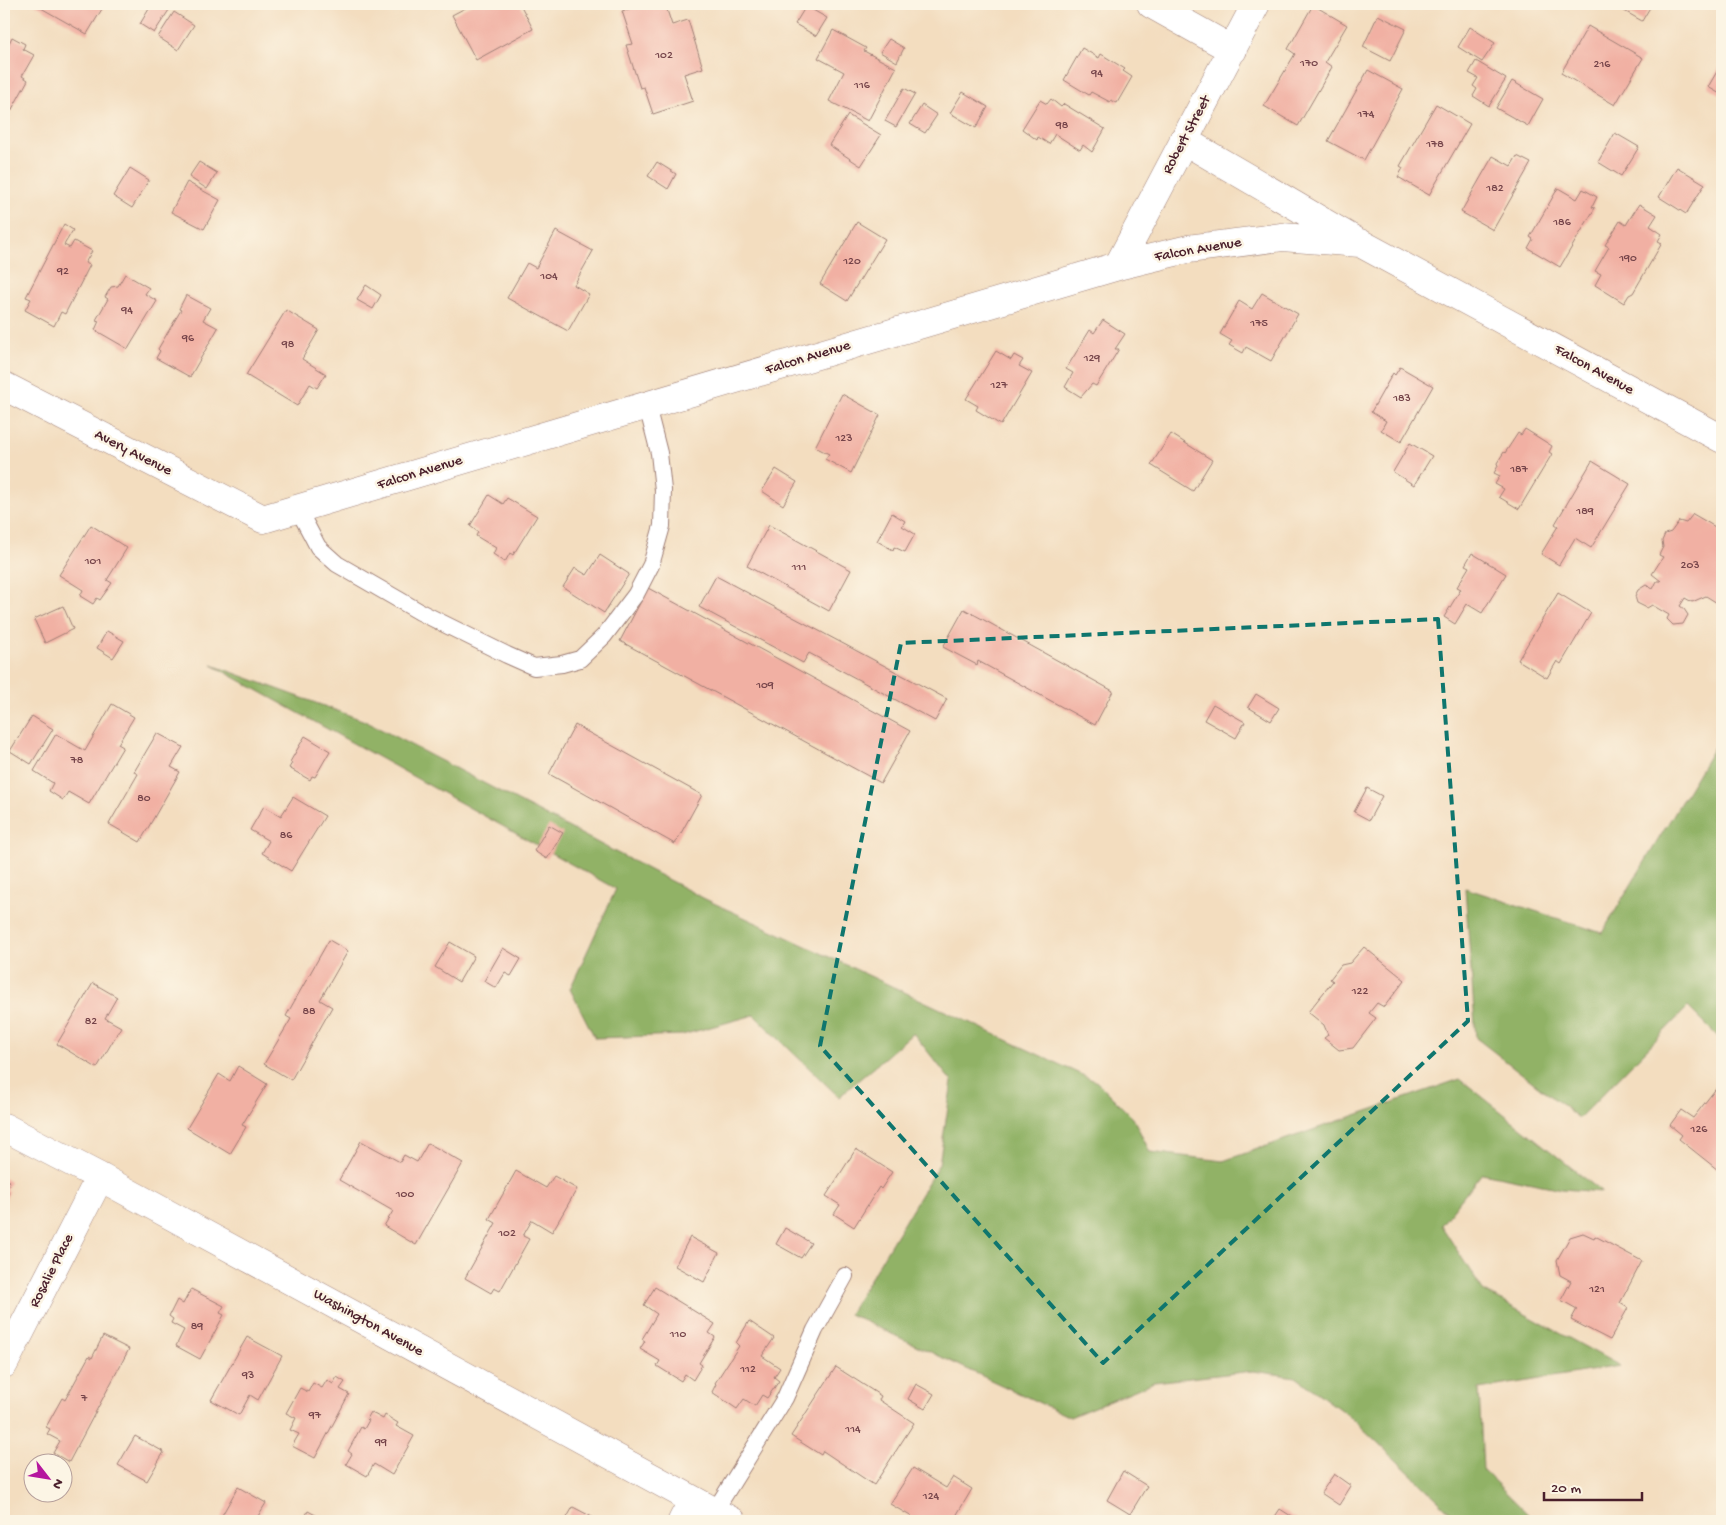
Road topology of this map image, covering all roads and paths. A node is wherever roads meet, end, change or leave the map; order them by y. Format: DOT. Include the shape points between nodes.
graph roads {
  1 [pos="1151,4"];
  2 [pos="1256,4"];
  3 [pos="1233,50"];
  4 [pos="1183,140"];
  5 [pos="1360,243"];
  6 [pos="1118,266"];
  7 [pos="4,386"];
  8 [pos="647,406"];
  9 [pos="1720,434"];
  10 [pos="298,509"];
  11 [pos="263,519"];
  12 [pos="4,1127"];
  13 [pos="100,1177"];
  14 [pos="845,1276"];
  15 [pos="4,1364"];
  16 [pos="705,1514"];
  1 -- 3 [label="street"];
  2 -- 3 [label="street, Robert Street"];
  3 -- 4 [label="street, Robert Street"];
  4 -- 5 [label="street, Falcon Avenue"];
  4 -- 6 [label="street, Robert Street"];
  5 -- 6 [label="street, Falcon Avenue" via="1282,237 1188,250"];
  5 -- 9 [label="street, Falcon Avenue"];
  6 -- 8 [label="street, Falcon Avenue"];
  7 -- 11 [label="street, Avery Avenue"];
  8 -- 10 [label="street, Falcon Avenue"];
  8 -- 10 [label="lane" via="659,453 662,526 651,565 636,594 604,636 580,659 534,667 420,612 337,564 318,547"];
  10 -- 11 [label="street, Falcon Avenue"];
  12 -- 13 [label="street, Washington Avenue"];
  13 -- 15 [label="street, Rosalie Place"];
  13 -- 16 [label="street, Washington Avenue"];
  14 -- 16 [label="lane" via="815,1330 785,1398"];
}
